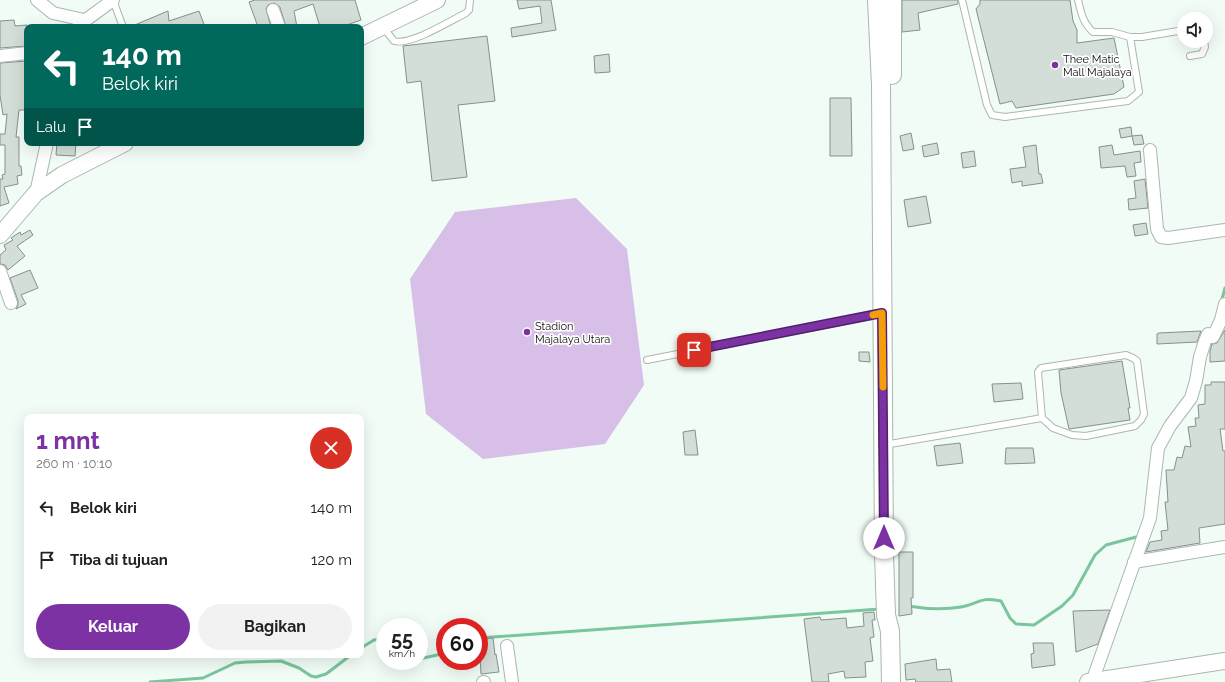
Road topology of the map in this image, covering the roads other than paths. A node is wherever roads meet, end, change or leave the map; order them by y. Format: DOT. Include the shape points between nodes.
graph roads {
  1 [pos="37,0"];
  2 [pos="113,0"];
  3 [pos="437,0"];
  4 [pos="470,0"];
  5 [pos="877,0"];
  6 [pos="892,0"];
  7 [pos="962,0"];
  8 [pos="1078,0"];
  9 [pos="274,10"];
  10 [pos="80,24"];
  11 [pos="122,24"];
  12 [pos="278,24"];
  13 [pos="383,27"];
  14 [pos="1177,31"];
  15 [pos="364,36"];
  16 [pos="1130,37"];
  17 [pos="1205,48"];
  18 [pos="24,53"];
  19 [pos="0,56"];
  20 [pos="1190,56"];
  21 [pos="46,146"];
  22 [pos="118,146"];
  23 [pos="1150,150"];
  24 [pos="36,193"];
  25 [pos="1221,230"];
  26 [pos="0,235"];
  27 [pos="0,271"];
  28 [pos="11,303"];
  29 [pos="1225,304"];
  30 [pos="882,313"];
  31 [pos="1222,325"];
  32 [pos="647,360"];
  33 [pos="1042,418"];
  34 [pos="888,445"];
  35 [pos="1225,547"];
  36 [pos="1134,562"];
  37 [pos="507,646"];
  38 [pos="1225,665"];
  39 [pos="512,682"];
  40 [pos="891,682"];
  41 [pos="1091,682"];
  1 -- 10 [label="street" via="53,13"];
  2 -- 10 [label="street"];
  2 -- 11 [label="lane"];
  3 -- 13 [label="main road"];
  4 -- 13 [label="lane" via="466,14 406,42 394,41"];
  5 -- 30 [label="main road" via="881,85"];
  6 -- 34 [label="main road"];
  7 -- 16 [label="lane" via="986,105 992,115 1005,117 1128,101 1139,92"];
  8 -- 16 [label="lane" via="1082,18 1093,32 1112,32"];
  9 -- 12 [label="street"];
  13 -- 15 [label="main road"];
  14 -- 16 [label="lane"];
  17 -- 20 [label="lane" via="1202,54"];
  18 -- 19 [label="street"];
  21 -- 24 [label="street"];
  22 -- 24 [label="main road" via="62,175"];
  23 -- 25 [label="street" via="1157,229 1161,237"];
  24 -- 26 [label="main road"];
  27 -- 28 [label="street"];
  29 -- 31 [label="street"];
  30 -- 32 [label="lane"];
  30 -- 34 [label="main road"];
  31 -- 36 [label="street" via="1213,336 1208,334 1191,398 1170,426 1158,448 1150,518"];
  33 -- 33 [label="lane" via="1053,428 1079,436 1135,426 1144,414 1137,361 1126,355 1041,368 1038,372"];
  33 -- 34 [label="lane"];
  34 -- 40 [label="main road" via="894,612 890,631"];
  35 -- 36 [label="street"];
  36 -- 41 [label="street"];
  37 -- 39 [label="street"];
  38 -- 41 [label="main road"];
}
